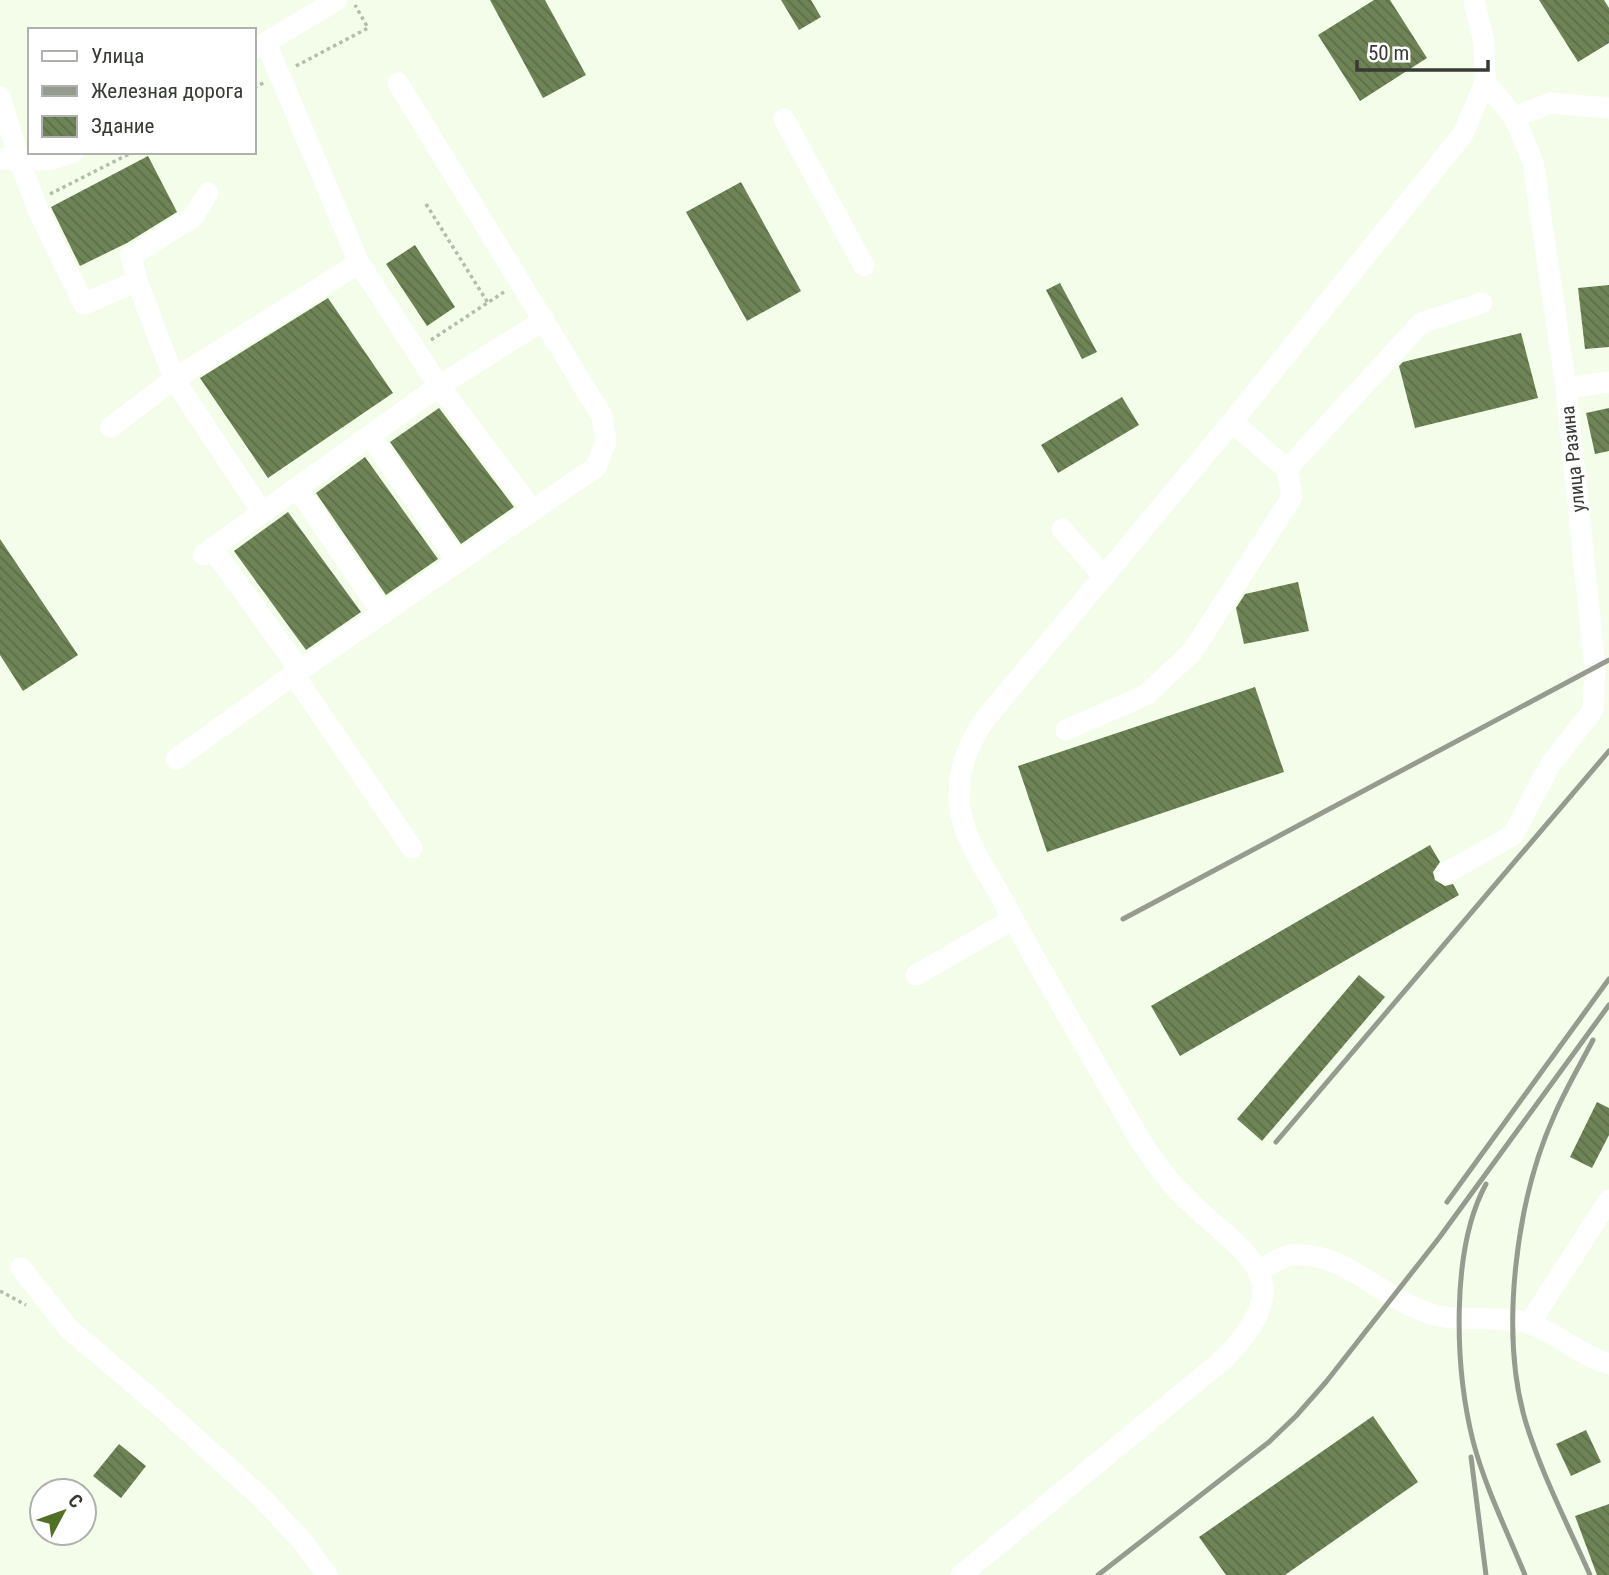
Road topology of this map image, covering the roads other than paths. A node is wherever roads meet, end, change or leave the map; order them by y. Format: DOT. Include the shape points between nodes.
graph roads {
  1 [pos="337,0"];
  2 [pos="1474,0"];
  3 [pos="313,6"];
  4 [pos="260,47"];
  5 [pos="1485,82"];
  6 [pos="398,83"];
  7 [pos="0,97"];
  8 [pos="1609,108"];
  9 [pos="1514,117"];
  10 [pos="784,119"];
  11 [pos="67,154"];
  12 [pos="9,159"];
  13 [pos="208,193"];
  14 [pos="359,263"];
  15 [pos="864,266"];
  16 [pos="138,281"];
  17 [pos="1482,303"];
  18 [pos="544,320"];
  19 [pos="174,379"];
  20 [pos="1609,382"];
  21 [pos="439,386"];
  22 [pos="1566,388"];
  23 [pos="1232,422"];
  24 [pos="110,427"];
  25 [pos="370,436"];
  26 [pos="1287,469"];
  27 [pos="297,488"];
  28 [pos="533,511"];
  29 [pos="262,512"];
  30 [pos="1062,529"];
  31 [pos="458,562"];
  32 [pos="1104,577"];
  33 [pos="383,614"];
  34 [pos="297,673"];
  35 [pos="1066,730"];
  36 [pos="176,759"];
  37 [pos="412,848"];
  38 [pos="1446,873"];
  39 [pos="1013,919"];
  40 [pos="916,975"];
  41 [pos="1609,1200"];
  42 [pos="21,1268"];
  43 [pos="1258,1270"];
  44 [pos="1529,1324"];
  45 [pos="1608,1367"];
  46 [pos="327,1575"];
  47 [pos="961,1575"];
  1 -- 3 [label="street"];
  2 -- 5 [label="street" via="1484,43"];
  3 -- 4 [label="street"];
  4 -- 14 [label="street" via="279,75"];
  5 -- 9 [label="street, улица Разина"];
  5 -- 23 [label="street" via="1463,134"];
  6 -- 18 [label="street"];
  7 -- 12 [label="street"];
  8 -- 9 [label="street" via="1551,103"];
  9 -- 22 [label="street, улица Разина" via="1533,162"];
  10 -- 15 [label="street"];
  11 -- 12 [label="street" via="50,160"];
  12 -- 16 [label="street" via="83,304"];
  13 -- 16 [label="street" via="192,217 131,256"];
  14 -- 19 [label="street"];
  14 -- 21 [label="street"];
  16 -- 19 [label="street"];
  17 -- 26 [label="street" via="1421,323"];
  18 -- 21 [label="street"];
  18 -- 28 [label="street" via="602,416 607,442 596,467"];
  19 -- 24 [label="street"];
  19 -- 29 [label="street"];
  20 -- 22 [label="street"];
  21 -- 25 [label="street"];
  21 -- 28 [label="street"];
  22 -- 38 [label="street, улица Разина" via="1595,668 1593,710 1550,765 1513,835"];
  23 -- 26 [label="street"];
  23 -- 32 [label="street"];
  25 -- 27 [label="street"];
  25 -- 31 [label="street"];
  26 -- 35 [label="street" via="1292,498 1192,652 1146,695"];
  27 -- 29 [label="street"];
  27 -- 33 [label="street"];
  28 -- 31 [label="street"];
  29 -- 34 [label="street" via="208,551"];
  30 -- 32 [label="street"];
  31 -- 33 [label="street"];
  32 -- 39 [label="street" via="986,718 967,749 960,787 966,832"];
  33 -- 34 [label="street"];
  34 -- 36 [label="street"];
  34 -- 37 [label="street"];
  39 -- 40 [label="street"];
  39 -- 43 [label="street" via="1140,1140 1183,1196 1230,1236"];
  41 -- 44 [label="street"];
  42 -- 46 [label="street" via="69,1329 263,1499"];
  43 -- 44 [label="street" via="1290,1255 1320,1257 1424,1312"];
  43 -- 47 [label="street" via="1264,1290 1261,1307 1224,1359"];
  44 -- 45 [label="street"];
}
